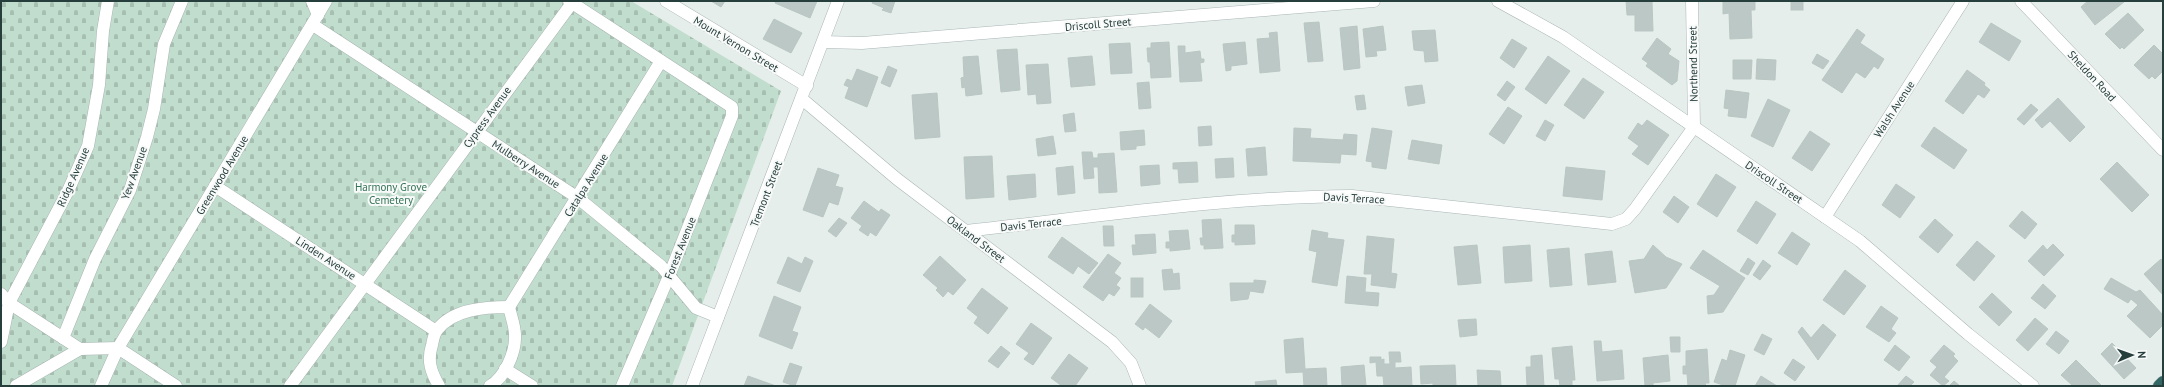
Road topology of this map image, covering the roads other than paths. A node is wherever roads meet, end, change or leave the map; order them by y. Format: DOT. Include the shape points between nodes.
graph roads {
  1 [pos="108,1"];
  2 [pos="182,1"];
  3 [pos="312,1"];
  4 [pos="326,1"];
  5 [pos="666,1"];
  6 [pos="838,1"];
  7 [pos="1374,1"];
  8 [pos="1498,1"];
  9 [pos="1692,1"];
  10 [pos="1963,1"];
  11 [pos="2021,1"];
  12 [pos="570,2"];
  13 [pos="315,20"];
  14 [pos="823,42"];
  15 [pos="661,61"];
  16 [pos="807,86"];
  17 [pos="802,99"];
  18 [pos="732,107"];
  19 [pos="1694,126"];
  20 [pos="477,132"];
  21 [pos="2163,150"];
  22 [pos="215,186"];
  23 [pos="578,198"];
  24 [pos="1825,217"];
  25 [pos="966,231"];
  26 [pos="669,276"];
  27 [pos="366,284"];
  28 [pos="5,299"];
  29 [pos="509,307"];
  30 [pos="718,317"];
  31 [pos="436,331"];
  32 [pos="63,338"];
  33 [pos="1,342"];
  34 [pos="118,348"];
  35 [pos="80,349"];
  36 [pos="505,369"];
  37 [pos="2163,382"];
  38 [pos="16,386"];
  39 [pos="101,386"];
  40 [pos="176,386"];
  41 [pos="290,386"];
  42 [pos="439,386"];
  43 [pos="490,386"];
  44 [pos="532,386"];
  45 [pos="622,386"];
  46 [pos="692,386"];
  47 [pos="1140,386"];
  48 [pos="2033,386"];
  49 [pos="2159,386"];
  1 -- 28 [label="street, Ridge Avenue" via="99,85 88,146 68,191"];
  2 -- 32 [label="street, Yew Avenue" via="164,44 154,109 130,190 96,259"];
  3 -- 13 [label="street"];
  4 -- 13 [label="street, Greenwood Avenue"];
  5 -- 16 [label="street, Mount Vernon Street"];
  6 -- 14 [label="street, Tremont Street"];
  7 -- 14 [label="street, Driscoll Street" via="862,43"];
  8 -- 19 [label="street, Driscoll Street" via="1563,38"];
  9 -- 19 [label="street, Northend Street"];
  10 -- 24 [label="street, Walsh Avenue"];
  11 -- 21 [label="street, Sheldon Road"];
  12 -- 15 [label="street, Cypress Avenue"];
  12 -- 20 [label="street, Cypress Avenue"];
  13 -- 20 [label="street, Mulberry Avenue"];
  13 -- 22 [label="street, Greenwood Avenue"];
  14 -- 16 [label="street, Tremont Street"];
  15 -- 18 [label="street, Cypress Avenue"];
  15 -- 23 [label="street, Catalpa Avenue"];
  16 -- 17 [label="street, Tremont Street"];
  17 -- 25 [label="street, Oakland Street" via="897,179"];
  17 -- 30 [label="street, Tremont Street"];
  18 -- 26 [label="street, Forest Avenue" via="732,116"];
  19 -- 24 [label="street, Driscoll Street"];
  19 -- 25 [label="street, Davis Terrace" via="1635,209 1626,219 1612,224 1332,196 1229,202"];
  20 -- 23 [label="street, Mulberry Avenue"];
  20 -- 27 [label="street, Cypress Avenue"];
  22 -- 27 [label="street, Linden Avenue"];
  22 -- 34 [label="street, Greenwood Avenue"];
  23 -- 26 [label="street, Mulberry Avenue" via="642,249"];
  23 -- 29 [label="street, Catalpa Avenue"];
  24 -- 48 [label="street, Driscoll Street" via="1860,240 1968,334"];
  25 -- 47 [label="street, Oakland Street" via="1112,342 1131,363"];
  26 -- 30 [label="street, Mulberry Avenue" via="696,308"];
  26 -- 45 [label="street, Forest Avenue"];
  27 -- 31 [label="street, Linden Avenue"];
  27 -- 41 [label="street, Cypress Avenue"];
  28 -- 32 [label="street"];
  28 -- 33 [label="street, Ridge Avenue"];
  29 -- 31 [label="street" via="486,307 462,313"];
  29 -- 36 [label="street" via="515,335 512,353"];
  30 -- 46 [label="street, Tremont Street"];
  31 -- 42 [label="street" via="429,363"];
  32 -- 35 [label="street"];
  34 -- 35 [label="street"];
  34 -- 39 [label="street, Greenwood Avenue"];
  34 -- 40 [label="street"];
  35 -- 38 [label="street"];
  36 -- 43 [label="street"];
  36 -- 44 [label="street"];
  37 -- 49 [label="highway"];
}
